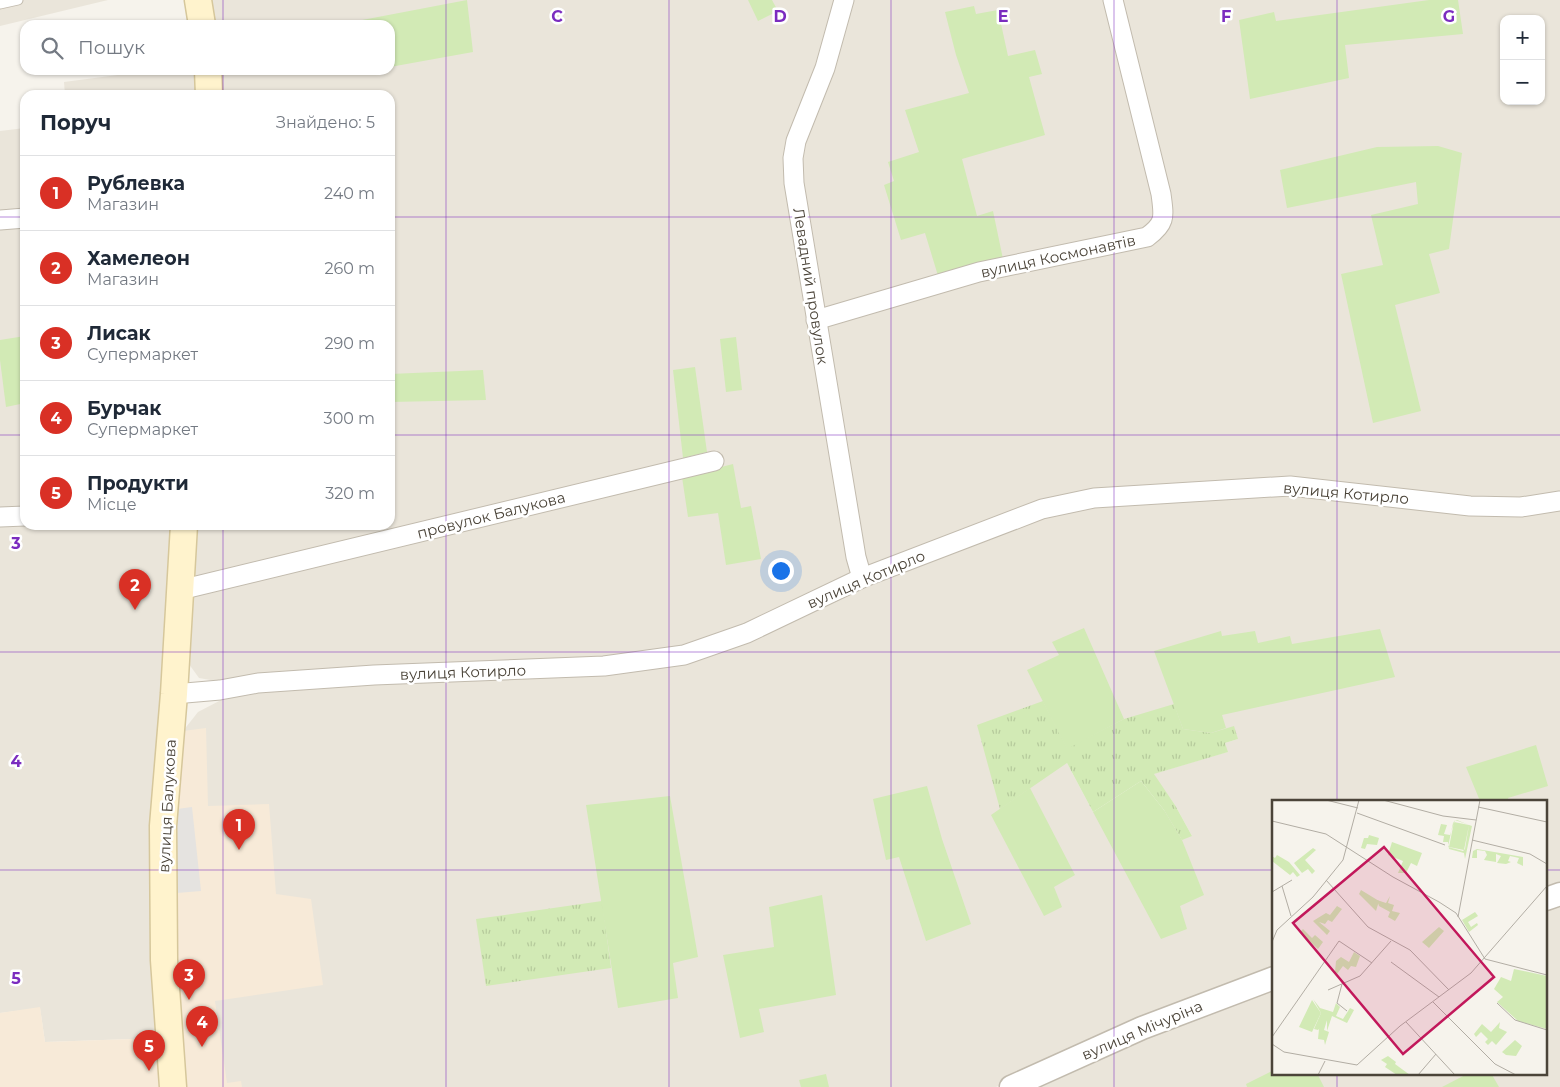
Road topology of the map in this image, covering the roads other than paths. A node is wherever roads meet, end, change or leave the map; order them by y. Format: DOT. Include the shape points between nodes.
graph roads {
  1 [pos="18,0"];
  2 [pos="198,0"];
  3 [pos="844,0"];
  4 [pos="1113,0"];
  5 [pos="0,4"];
  6 [pos="201,20"];
  7 [pos="208,75"];
  8 [pos="209,90"];
  9 [pos="20,218"];
  10 [pos="0,220"];
  11 [pos="816,320"];
  12 [pos="714,461"];
  13 [pos="1560,501"];
  14 [pos="20,516"];
  15 [pos="0,518"];
  16 [pos="184,530"];
  17 [pos="862,578"];
  18 [pos="180,590"];
  19 [pos="174,694"];
  20 [pos="1560,894"];
  21 [pos="1548,898"];
  22 [pos="1272,979"];
  23 [pos="173,1087"];
  24 [pos="1011,1087"];
  1 -- 5 [label="lane"];
  2 -- 6 [label="main road"];
  3 -- 11 [label="street, Левадний провулок" via="825,68 796,141 793,158 794,183"];
  4 -- 11 [label="street, вулиця Космонавтів" via="1161,194 1163,213 1159,228 1146,237 979,272"];
  7 -- 8 [label="main road"];
  9 -- 10 [label="street"];
  11 -- 17 [label="street, Левадний провулок"];
  12 -- 18 [label="street, провулок Балукова"];
  13 -- 17 [label="street, вулиця Котирло" via="1521,507 1470,506 1290,486 1094,498 1042,509"];
  14 -- 15 [label="street"];
  16 -- 18 [label="main road, вулиця Балукова"];
  17 -- 19 [label="street, вулиця Котирло" via="747,633 684,655 604,666 364,676 258,683"];
  18 -- 19 [label="main road, вулиця Балукова"];
  19 -- 23 [label="main road, вулиця Балукова" via="162,826 164,960"];
  20 -- 21 [label="street"];
  22 -- 24 [label="street, вулиця Мічуріна" via="1142,1028"];
}
